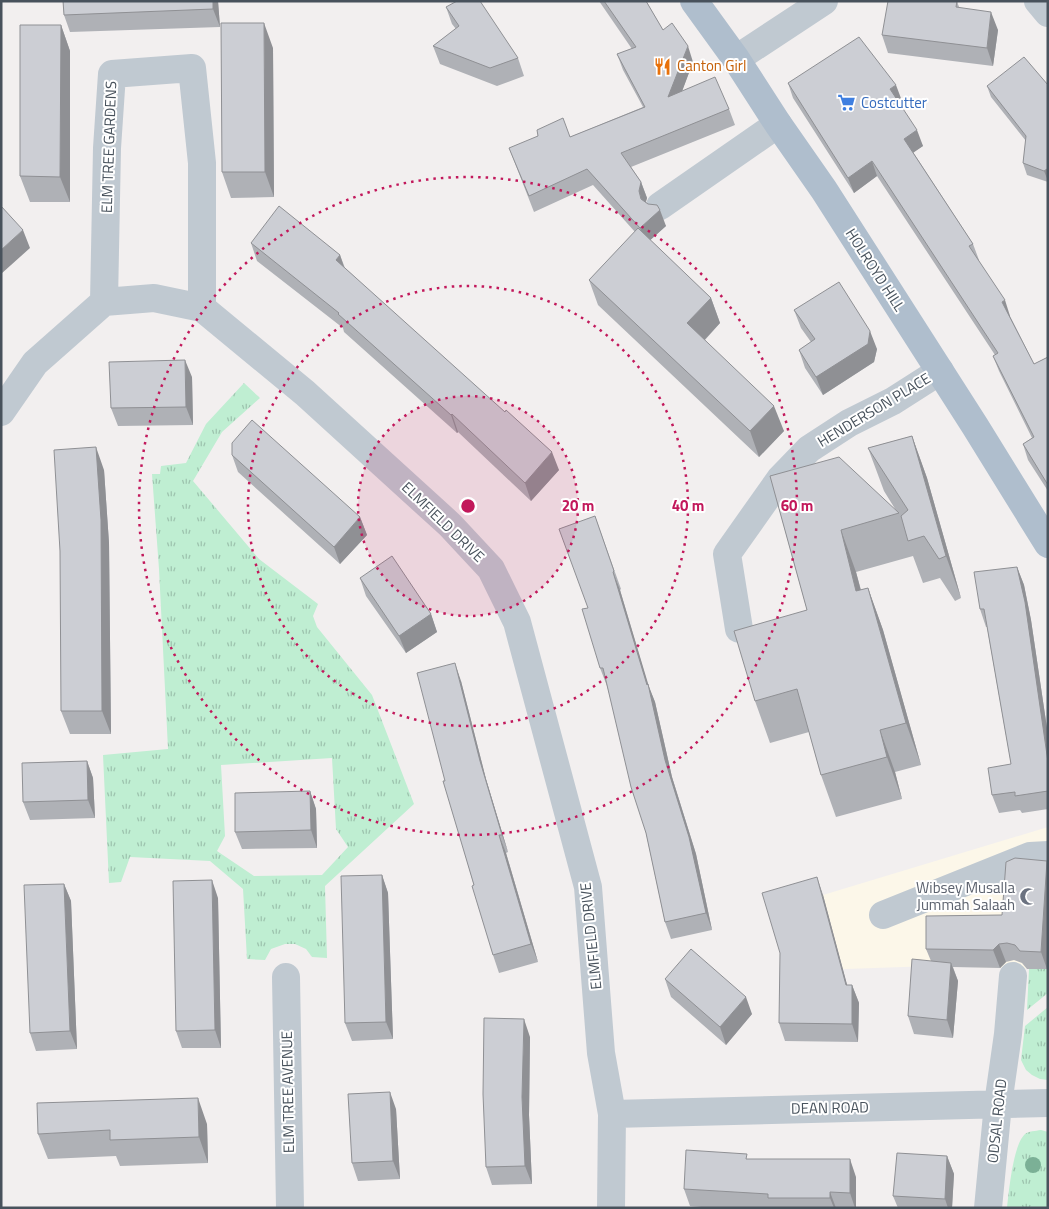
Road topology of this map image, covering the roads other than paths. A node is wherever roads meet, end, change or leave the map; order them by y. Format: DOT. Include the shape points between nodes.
graph roads {
  1 [pos="694,1"];
  2 [pos="824,1"];
  3 [pos="1038,1"];
  4 [pos="1048,13"];
  5 [pos="736,59"];
  6 [pos="778,124"];
  7 [pos="660,206"];
  8 [pos="104,302"];
  9 [pos="202,308"];
  10 [pos="940,371"];
  11 [pos="1,412"];
  12 [pos="1048,544"];
  13 [pos="739,629"];
  14 [pos="1048,855"];
  15 [pos="883,915"];
  16 [pos="1013,976"];
  17 [pos="286,977"];
  18 [pos="1048,1103"];
  19 [pos="998,1104"];
  20 [pos="612,1114"];
  21 [pos="290,1208"];
  22 [pos="611,1208"];
  23 [pos="988,1208"];
  1 -- 5 [label="main road, HOLROYD HILL"];
  2 -- 5 [label="street"];
  3 -- 4 [label="street"];
  5 -- 6 [label="main road, HOLROYD HILL"];
  6 -- 7 [label="street"];
  6 -- 10 [label="main road, HOLROYD HILL"];
  8 -- 9 [label="street, ELMFIELD DRIVE" via="154,298"];
  8 -- 9 [label="street, ELM TREE GARDENS" via="112,74 192,68 202,163"];
  8 -- 11 [label="street" via="35,363"];
  9 -- 20 [label="street, ELMFIELD DRIVE" via="305,392 450,525 491,569 517,622 588,887 601,1053"];
  10 -- 12 [label="main road, HOLROYD HILL"];
  10 -- 13 [label="street, HENDERSON PLACE" via="808,449 780,479 726,554"];
  14 -- 15 [label="street" via="1030,856"];
  16 -- 19 [label="street, ODSAL ROAD"];
  17 -- 21 [label="street, ELM TREE AVENUE"];
  18 -- 19 [label="street, DEAN ROAD"];
  19 -- 20 [label="street, DEAN ROAD"];
  19 -- 23 [label="street, ODSAL ROAD"];
  20 -- 22 [label="street, ELMFIELD DRIVE"];
}
